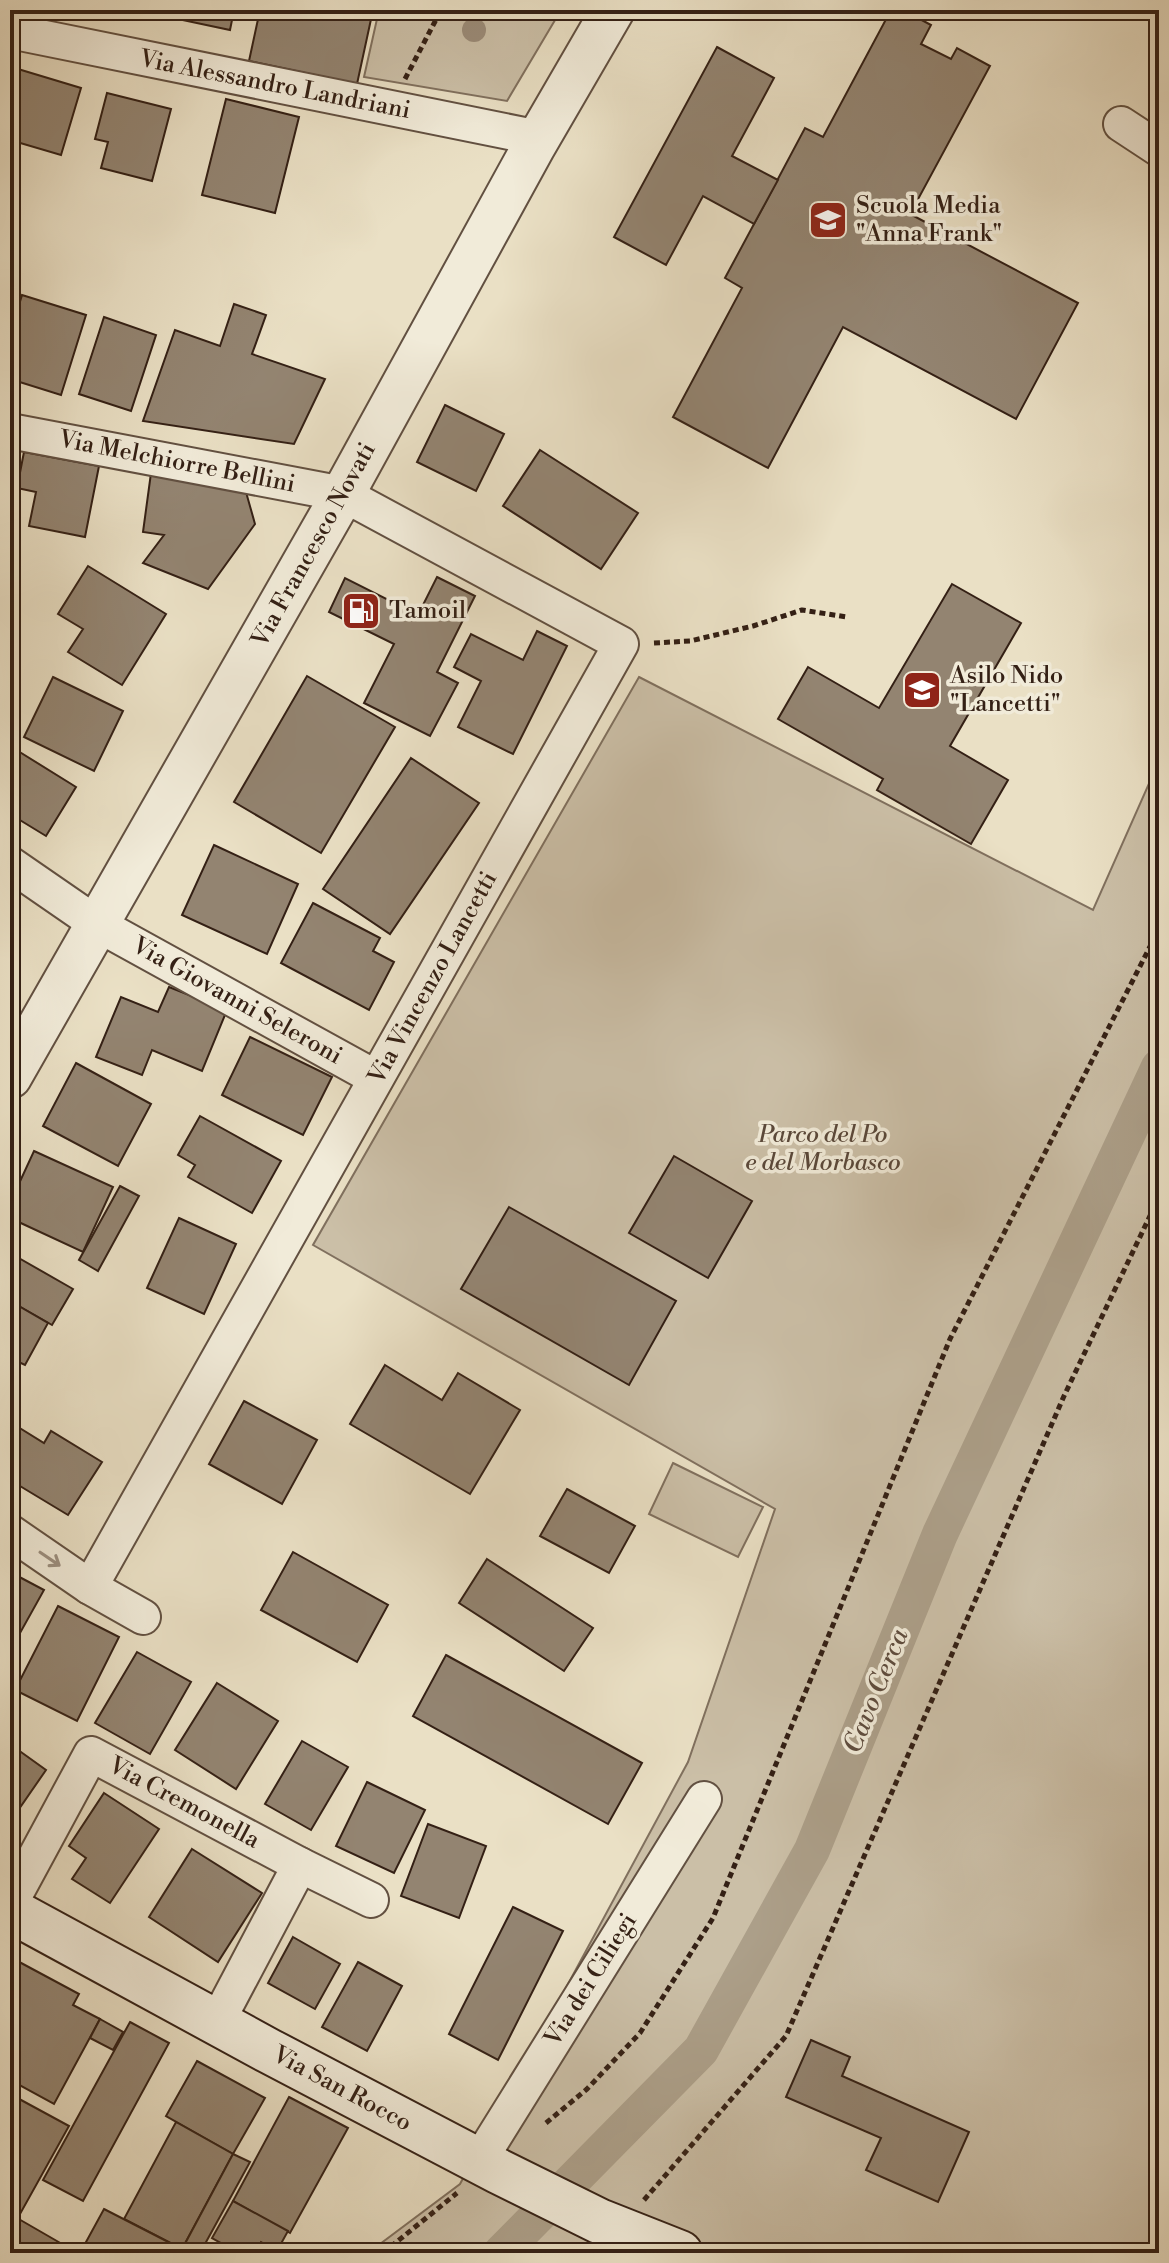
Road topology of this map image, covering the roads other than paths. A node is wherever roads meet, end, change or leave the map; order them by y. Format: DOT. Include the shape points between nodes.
graph roads {
  1 [pos="613,10"];
  2 [pos="10,31"];
  3 [pos="1121,124"];
  4 [pos="539,138"];
  5 [pos="1159,149"];
  6 [pos="10,431"];
  7 [pos="343,494"];
  8 [pos="10,864"];
  9 [pos="97,924"];
  10 [pos="10,1077"];
  11 [pos="376,1078"];
  12 [pos="10,1532"];
  13 [pos="90,1587"];
  14 [pos="143,1617"];
  15 [pos="704,1799"];
  16 [pos="300,1865"];
  17 [pos="371,1900"];
  18 [pos="10,1907"];
  19 [pos="217,2022"];
  20 [pos="480,2173"];
  21 [pos="680,2253"];
  1 -- 4 [label="street, Via Francesco Novati"];
  2 -- 4 [label="street, Via Alessandro Landriani"];
  3 -- 5 [label="street"];
  4 -- 7 [label="street, Via Francesco Novati"];
  6 -- 7 [label="street, Via Melchiorre Bellini"];
  7 -- 9 [label="street, Via Francesco Novati"];
  7 -- 11 [label="street, Via Vincenzo Lancetti" via="621,644"];
  8 -- 9 [label="street, Via Giovanni Seleroni"];
  9 -- 10 [label="street, Via Francesco Novati"];
  9 -- 11 [label="street, Via Giovanni Seleroni"];
  11 -- 13 [label="street, Via Vincenzo Lancetti"];
  12 -- 13 [label="street, one-way"];
  13 -- 14 [label="street"];
  15 -- 20 [label="street, Via dei Ciliegi"];
  16 -- 17 [label="street, Via Cremonella"];
  16 -- 18 [label="street, Via Cremonella" via="91,1754"];
  16 -- 19 [label="street"];
  18 -- 19 [label="main road, Via San Rocco"];
  19 -- 20 [label="main road, Via San Rocco"];
  20 -- 21 [label="main road, Via San Rocco"];
}
